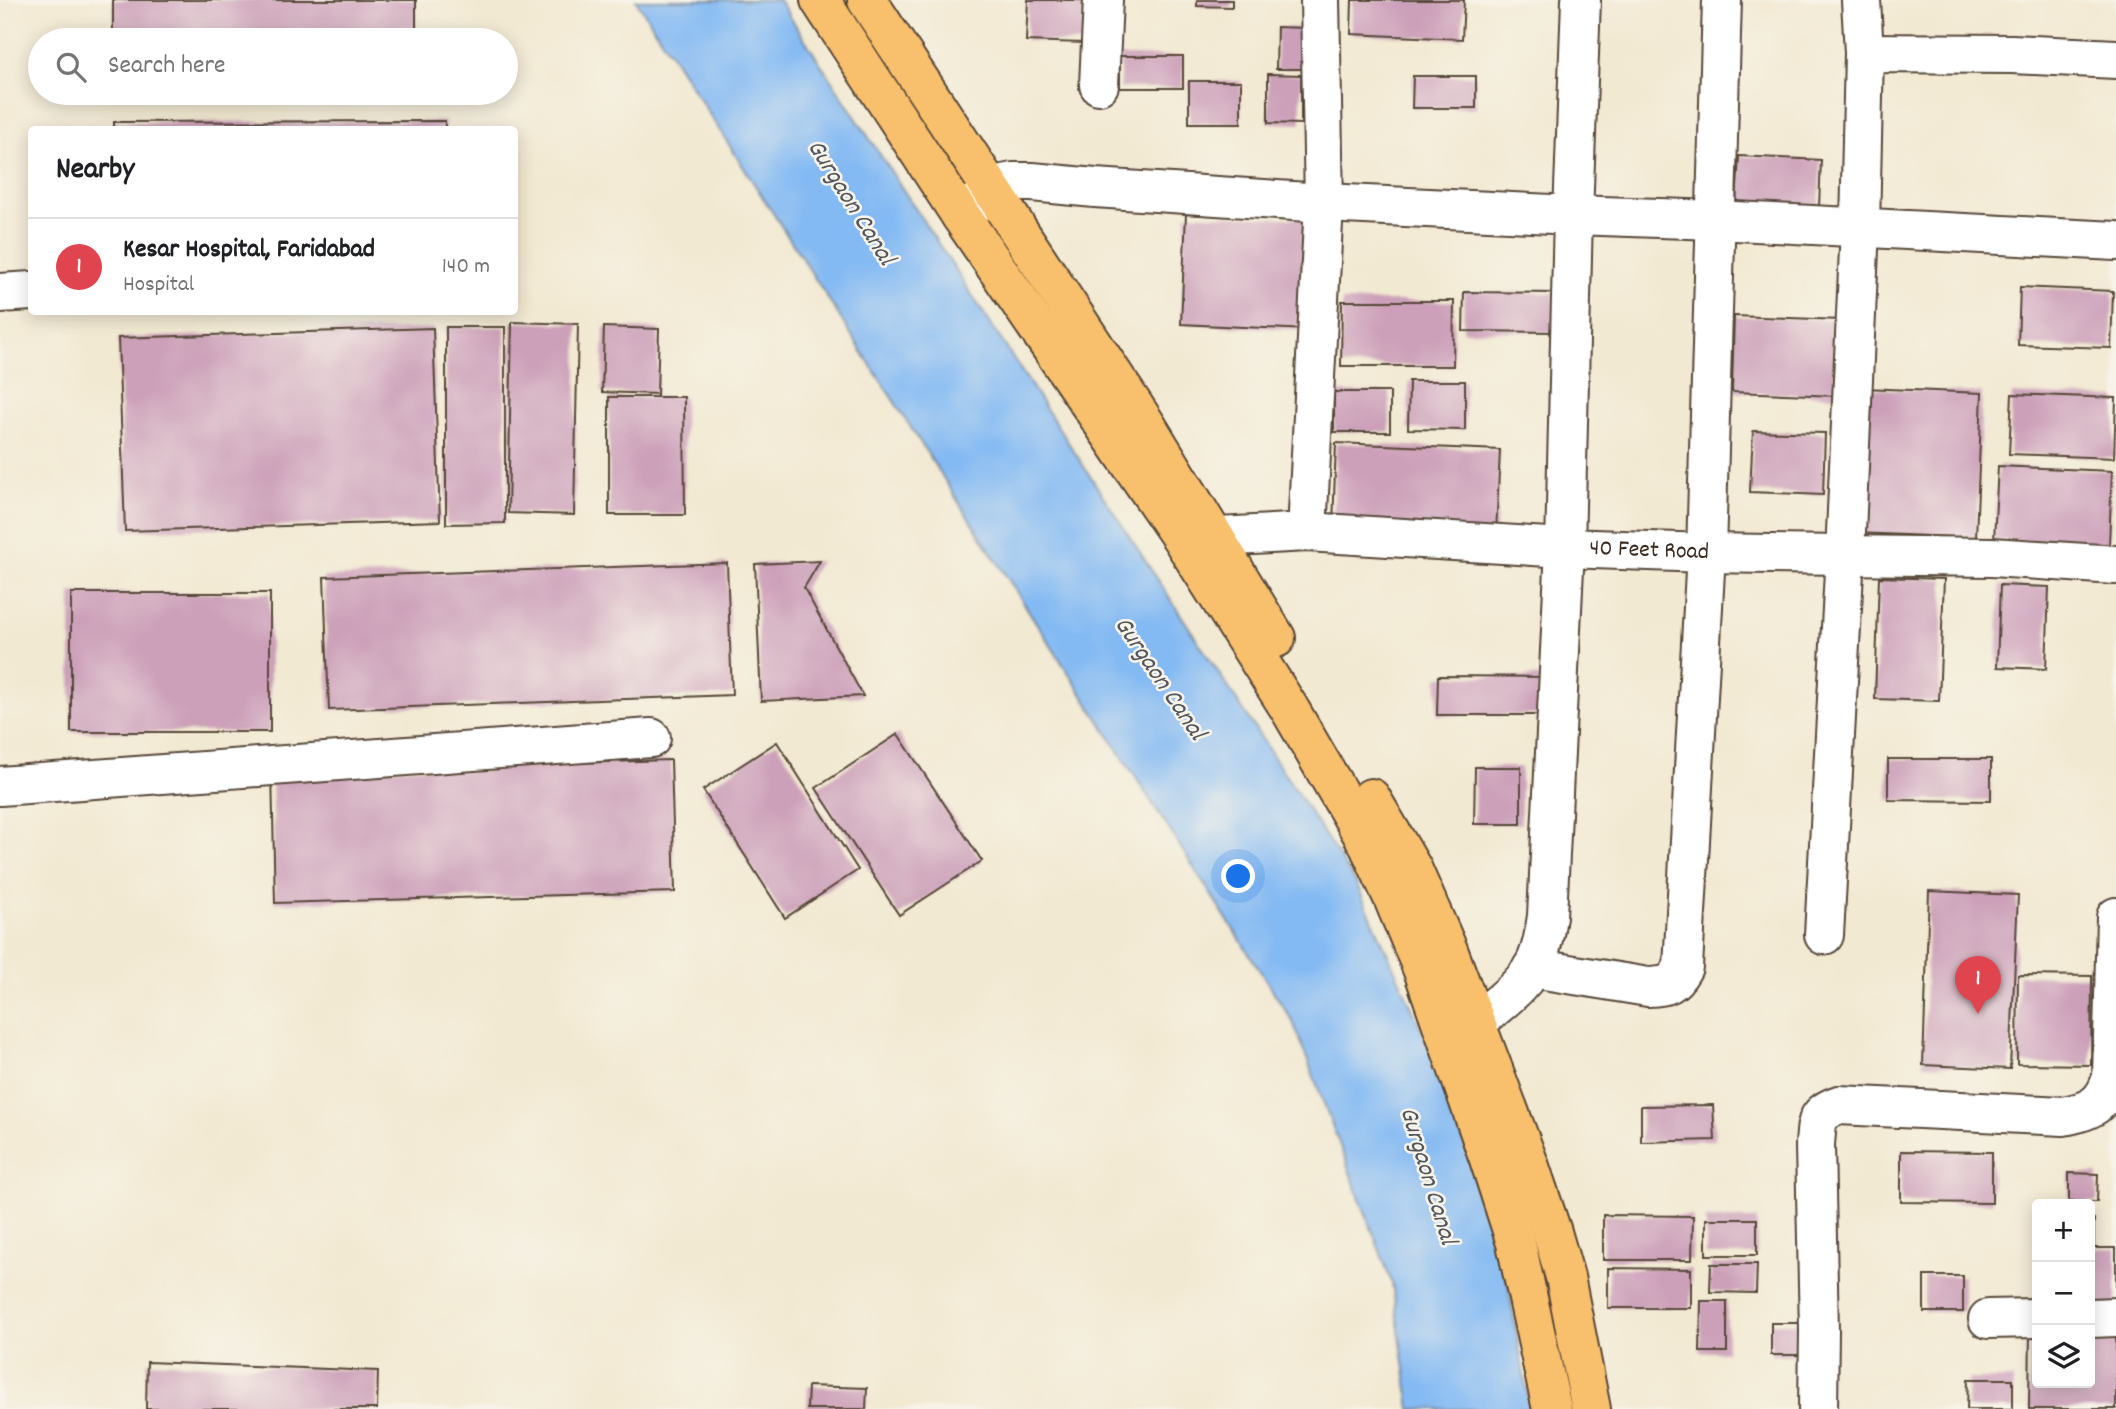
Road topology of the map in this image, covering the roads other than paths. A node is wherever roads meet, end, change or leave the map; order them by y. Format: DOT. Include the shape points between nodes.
graph roads {
  1 [pos="820,0"];
  2 [pos="867,0"];
  3 [pos="1103,0"];
  4 [pos="1320,0"];
  5 [pos="1581,0"];
  6 [pos="1722,0"];
  7 [pos="1861,0"];
  8 [pos="1864,53"];
  9 [pos="2116,59"];
  10 [pos="1099,85"];
  11 [pos="992,191"];
  12 [pos="1324,203"];
  13 [pos="1573,215"];
  14 [pos="961,216"];
  15 [pos="1717,220"];
  16 [pos="1860,227"];
  17 [pos="2116,241"];
  18 [pos="28,291"];
  19 [pos="0,293"];
  20 [pos="1307,532"];
  21 [pos="1198,538"];
  22 [pos="1566,548"];
  23 [pos="1706,553"];
  24 [pos="1845,554"];
  25 [pos="2116,565"];
  26 [pos="652,738"];
  27 [pos="0,786"];
  28 [pos="2116,917"];
  29 [pos="1824,936"];
  30 [pos="1532,968"];
  31 [pos="1476,1023"];
  32 [pos="2116,1317"];
  33 [pos="2032,1318"];
  34 [pos="2095,1318"];
  35 [pos="1988,1319"];
  36 [pos="1552,1409"];
  37 [pos="1591,1409"];
  38 [pos="1818,1409"];
  1 -- 14 [label="main road"];
  2 -- 11 [label="main road"];
  3 -- 10 [label="street"];
  4 -- 12 [label="street"];
  5 -- 13 [label="street"];
  6 -- 15 [label="street"];
  7 -- 8 [label="street"];
  8 -- 9 [label="street"];
  8 -- 16 [label="street"];
  11 -- 12 [label="street" via="1003,184 1032,182"];
  11 -- 14 [label="street"];
  11 -- 21 [label="main road" via="1138,412"];
  12 -- 13 [label="street"];
  12 -- 20 [label="street"];
  13 -- 15 [label="street"];
  13 -- 22 [label="street"];
  14 -- 21 [label="main road"];
  15 -- 16 [label="street"];
  15 -- 23 [label="street"];
  16 -- 17 [label="street"];
  16 -- 24 [label="street"];
  18 -- 19 [label="street"];
  20 -- 21 [label="street, 40 Feet Road"];
  20 -- 22 [label="street, 40 Feet Road"];
  21 -- 31 [label="main road" via="1412,868"];
  21 -- 36 [label="main road" via="1274,684 1368,845 1424,973 1512,1231"];
  22 -- 23 [label="street, 40 Feet Road"];
  22 -- 30 [label="street" via="1547,916"];
  23 -- 24 [label="street, 40 Feet Road"];
  23 -- 30 [label="street" via="1683,967 1677,979 1666,986 1648,987"];
  24 -- 25 [label="street, 40 Feet Road"];
  24 -- 29 [label="street"];
  26 -- 27 [label="street"];
  28 -- 38 [label="street" via="2112,1077 2107,1093 2096,1105 2063,1116 1839,1105 1824,1110 1815,1144"];
  30 -- 31 [label="street"];
  31 -- 37 [label="main road" via="1552,1232"];
  32 -- 34 [label="street"];
  33 -- 35 [label="street"];
}
